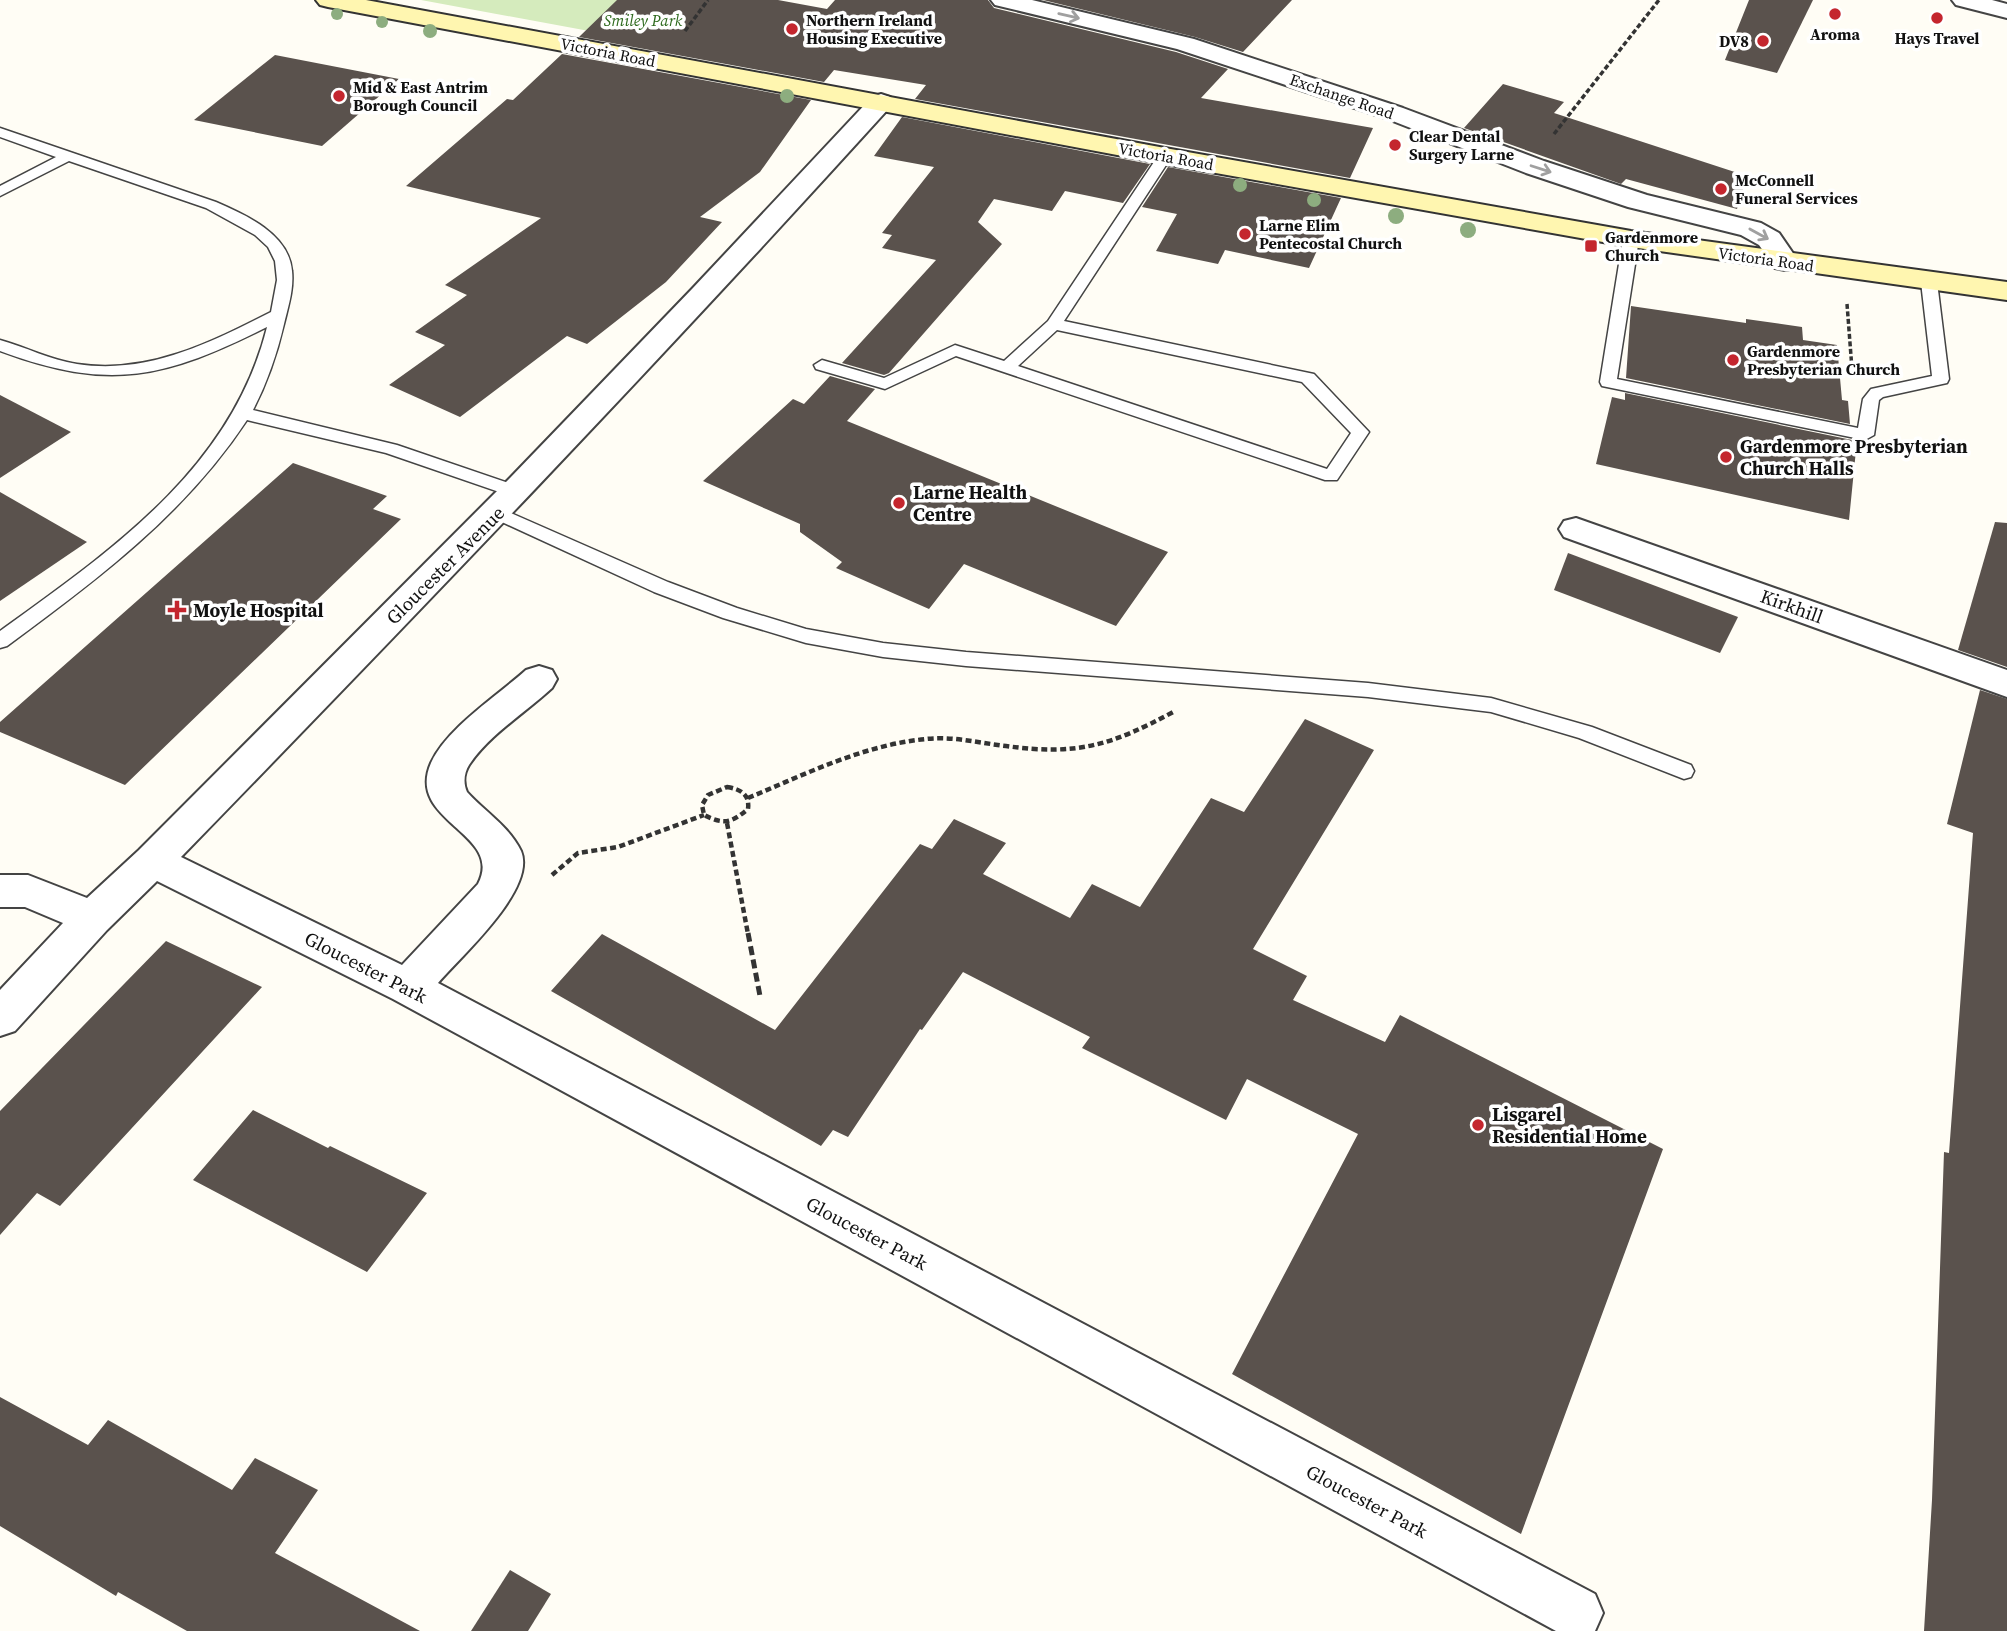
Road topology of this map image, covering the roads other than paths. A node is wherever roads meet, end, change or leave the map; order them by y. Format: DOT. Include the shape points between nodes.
graph roads {
  1 [pos="328,0"];
  2 [pos="1003,0"];
  3 [pos="1964,0"];
  4 [pos="2007,11"];
  5 [pos="881,102"];
  6 [pos="0,132"];
  7 [pos="68,156"];
  8 [pos="1165,156"];
  9 [pos="0,192"];
  10 [pos="1631,239"];
  11 [pos="1785,262"];
  12 [pos="1929,282"];
  13 [pos="2007,292"];
  14 [pos="278,315"];
  15 [pos="1054,324"];
  16 [pos="0,345"];
  17 [pos="822,365"];
  18 [pos="1007,368"];
  19 [pos="242,413"];
  20 [pos="507,503"];
  21 [pos="1576,529"];
  22 [pos="0,641"];
  23 [pos="539,679"];
  24 [pos="2007,684"];
  25 [pos="1684,771"];
  26 [pos="153,861"];
  27 [pos="0,891"];
  28 [pos="93,918"];
  29 [pos="408,987"];
  30 [pos="0,1018"];
  31 [pos="1576,1613"];
  1 -- 5 [label="street, Victoria Road"];
  2 -- 11 [label="street, Exchange Road, one-way" via="1185,44 1638,201 1751,229 1769,239"];
  3 -- 4 [label="street"];
  5 -- 8 [label="street, Victoria Road"];
  5 -- 20 [label="street, Gloucester Avenue" via="719,281"];
  6 -- 7 [label="lane"];
  7 -- 9 [label="lane"];
  7 -- 14 [label="lane" via="211,207 262,233 284,261 285,286"];
  8 -- 10 [label="street, Victoria Road"];
  8 -- 15 [label="lane"];
  10 -- 11 [label="street, Victoria Road"];
  10 -- 12 [label="lane" via="1608,382 1865,435 1871,399 1877,393 1941,379"];
  11 -- 12 [label="street, Victoria Road"];
  12 -- 13 [label="street, Victoria Road"];
  14 -- 16 [label="lane" via="192,356 118,372 69,369"];
  14 -- 19 [label="lane" via="266,363"];
  15 -- 18 [label="lane"];
  15 -- 18 [label="lane" via="1308,377 1360,432 1331,477"];
  17 -- 18 [label="lane" via="885,384 955,350"];
  19 -- 20 [label="lane" via="391,449"];
  19 -- 22 [label="lane" via="188,484 120,551"];
  20 -- 25 [label="lane" via="661,587 806,636 966,659 1368,690 1490,705 1585,733"];
  20 -- 26 [label="street, Gloucester Avenue"];
  21 -- 24 [label="street, Kirkhill"];
  23 -- 29 [label="street" via="464,747 447,770 450,799 496,842 505,867 492,895"];
  26 -- 28 [label="street, Gloucester Avenue"];
  26 -- 29 [label="street, Gloucester Park"];
  27 -- 28 [label="street" via="28,891"];
  28 -- 30 [label="street, Gloucester Avenue"];
  29 -- 31 [label="street, Gloucester Park"];
}
